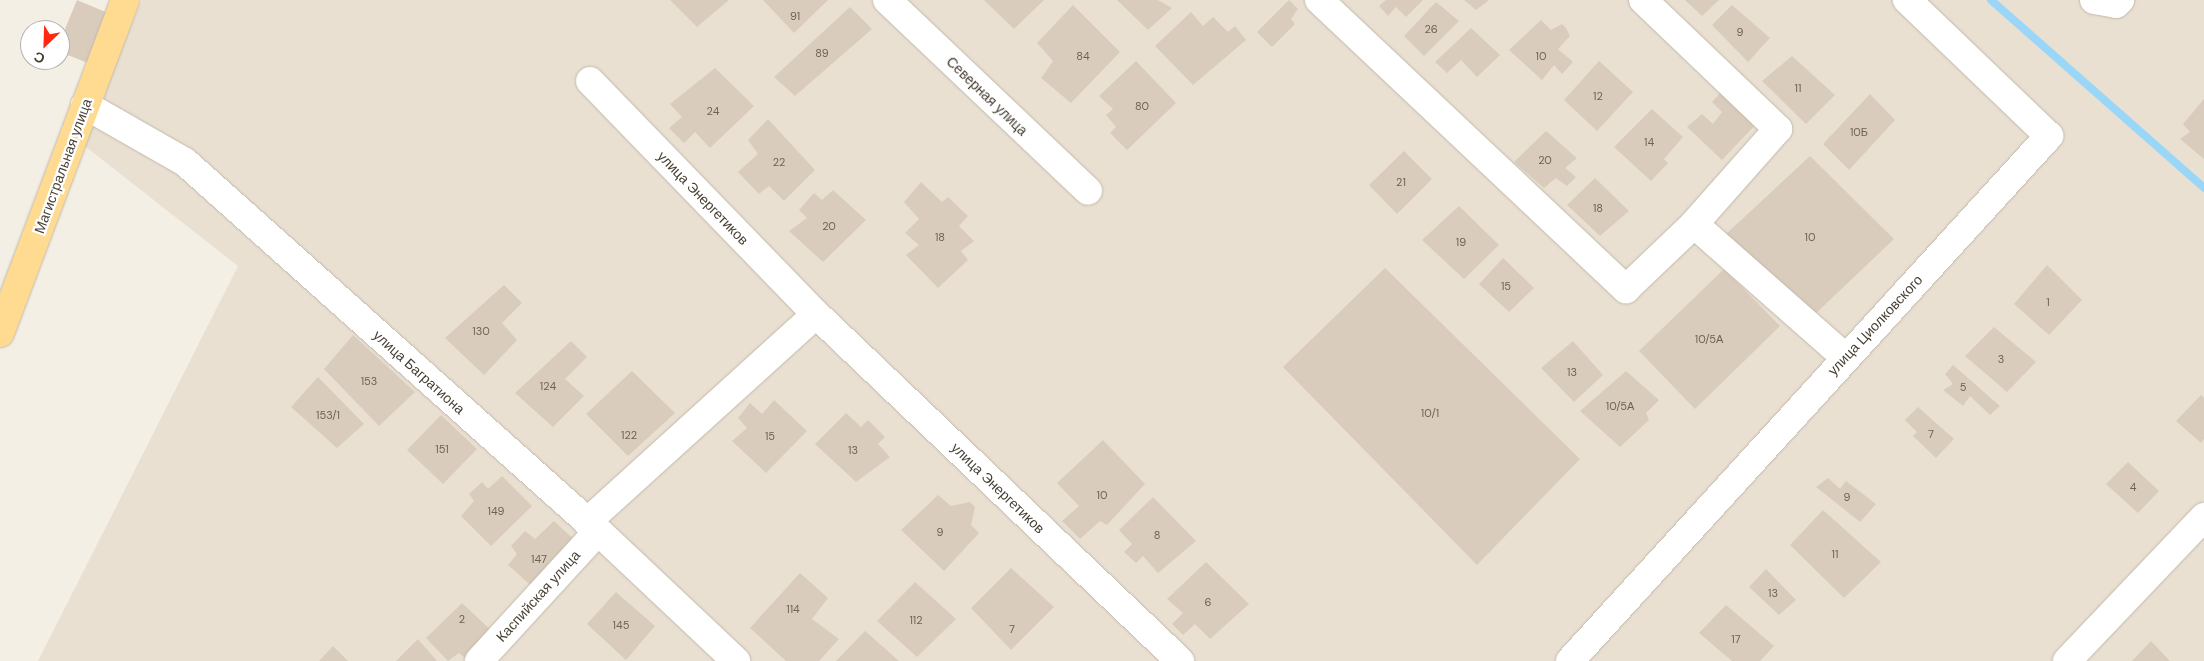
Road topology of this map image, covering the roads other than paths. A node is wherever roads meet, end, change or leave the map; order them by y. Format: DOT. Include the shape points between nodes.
graph roads {
  1 [pos="125,0"];
  2 [pos="887,0"];
  3 [pos="1319,0"];
  4 [pos="1643,0"];
  5 [pos="1907,0"];
  6 [pos="590,81"];
  7 [pos="85,105"];
  8 [pos="1088,191"];
  9 [pos="1694,224"];
  10 [pos="816,314"];
  11 [pos="0,333"];
  12 [pos="1845,357"];
  13 [pos="2204,517"];
  14 [pos="592,527"];
  15 [pos="479,661"];
  16 [pos="736,661"];
  17 [pos="1180,661"];
  18 [pos="1570,661"];
  19 [pos="2067,661"];
  1 -- 7 [label="main road, Магистральная улица"];
  2 -- 8 [label="street, Северная улица"];
  3 -- 9 [label="street" via="1626,290"];
  4 -- 9 [label="street" via="1778,129"];
  5 -- 12 [label="street, улица Циолковского" via="2049,136"];
  6 -- 10 [label="street, улица Энергетиков"];
  7 -- 11 [label="main road, Магистральная улица"];
  7 -- 14 [label="street, улица Багратиона" via="185,162"];
  9 -- 12 [label="street"];
  10 -- 14 [label="street"];
  10 -- 17 [label="street, улица Энергетиков"];
  12 -- 18 [label="street, улица Циолковского"];
  13 -- 19 [label="street"];
  14 -- 15 [label="street, Каспийская улица"];
  14 -- 16 [label="street, улица Багратиона"];
}
